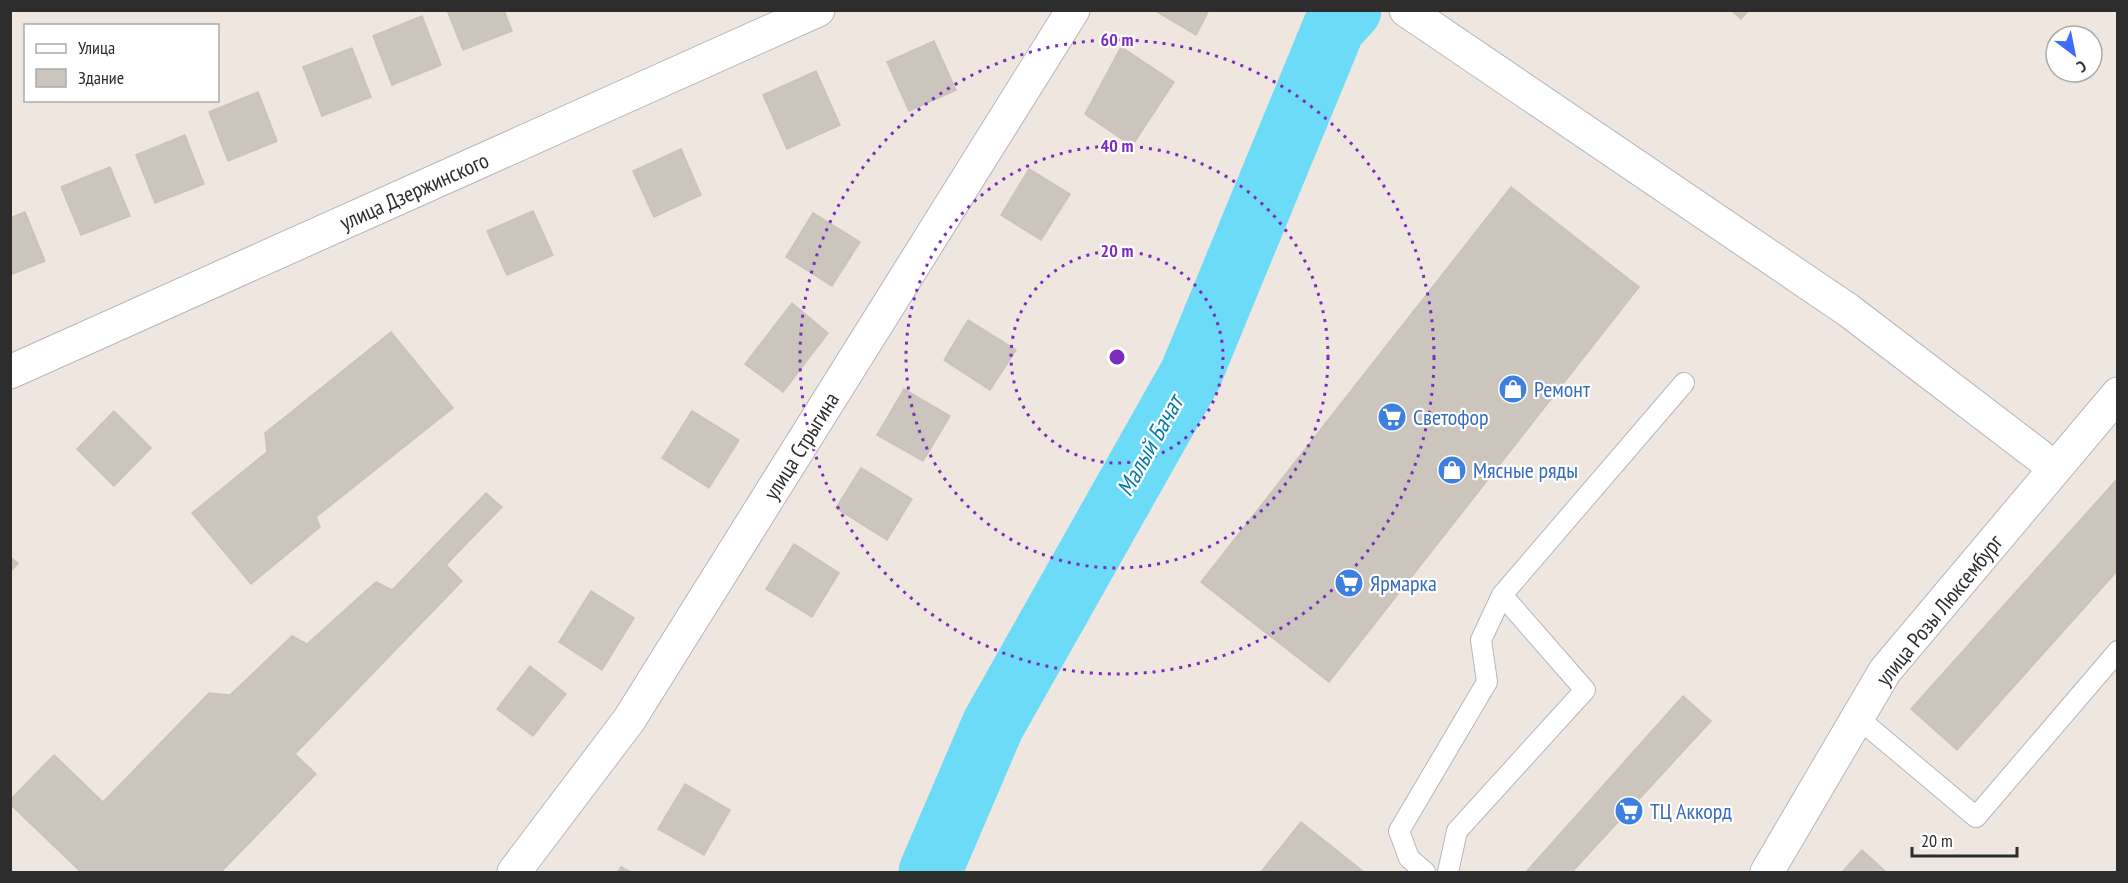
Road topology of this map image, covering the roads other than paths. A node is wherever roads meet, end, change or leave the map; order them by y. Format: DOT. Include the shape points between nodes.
graph roads {
  1 [pos="818,10"];
  2 [pos="1073,10"];
  3 [pos="1406,10"];
  4 [pos="15,374"];
  5 [pos="1684,383"];
  6 [pos="2118,394"];
  7 [pos="2055,468"];
  8 [pos="1502,595"];
  9 [pos="2118,651"];
  10 [pos="1858,718"];
  11 [pos="1766,871"];
  12 [pos="514,873"];
  13 [pos="1425,873"];
  14 [pos="1448,873"];
  1 -- 4 [label="street, улица Дзержинского"];
  2 -- 12 [label="street, улица Стрыгина" via="629,720"];
  3 -- 7 [label="street" via="1848,310"];
  5 -- 8 [label="lane"];
  6 -- 7 [label="street, улица Розы Люксембург"];
  7 -- 10 [label="street, улица Розы Люксембург" via="1885,670"];
  8 -- 13 [label="lane" via="1481,640 1486,682 1400,831 1409,858"];
  8 -- 14 [label="lane" via="1585,690 1457,831"];
  9 -- 10 [label="lane" via="1976,817"];
  10 -- 11 [label="street, улица Розы Люксембург"];
}
